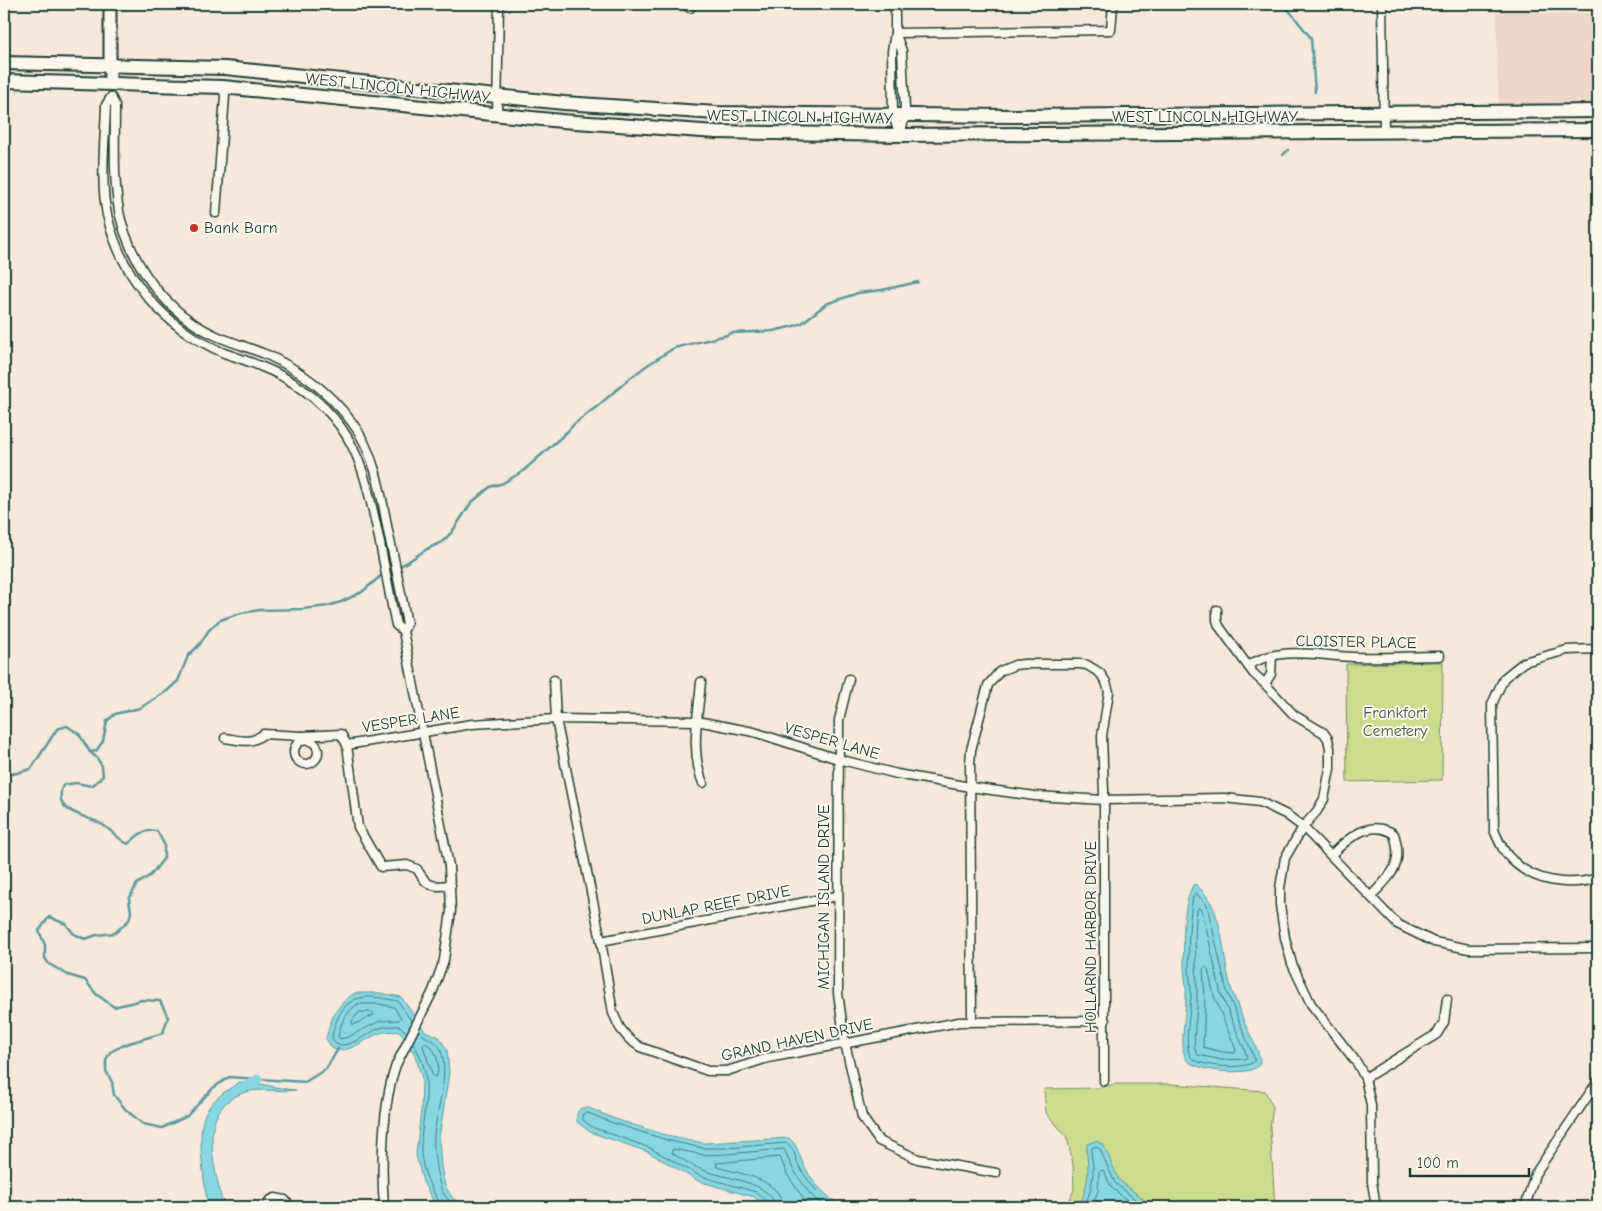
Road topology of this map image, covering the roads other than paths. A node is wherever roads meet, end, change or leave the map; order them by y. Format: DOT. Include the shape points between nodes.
graph roads {
  1 [pos="110,4"];
  2 [pos="499,4"];
  3 [pos="895,4"];
  4 [pos="1113,4"];
  5 [pos="1382,4"];
  6 [pos="895,33"];
  7 [pos="4,63"];
  8 [pos="110,65"];
  9 [pos="4,81"];
  10 [pos="110,84"];
  11 [pos="223,87"];
  12 [pos="498,96"];
  13 [pos="111,97"];
  14 [pos="1598,111"];
  15 [pos="1383,113"];
  16 [pos="497,115"];
  17 [pos="899,116"];
  18 [pos="1598,130"];
  19 [pos="1384,132"];
  20 [pos="900,135"];
  21 [pos="216,213"];
  22 [pos="1217,610"];
  23 [pos="403,631"];
  24 [pos="1598,649"];
  25 [pos="1272,656"];
  26 [pos="1440,656"];
  27 [pos="1248,666"];
  28 [pos="849,679"];
  29 [pos="554,680"];
  30 [pos="702,682"];
  31 [pos="1265,684"];
  32 [pos="556,719"];
  33 [pos="697,721"];
  34 [pos="424,733"];
  35 [pos="225,738"];
  36 [pos="347,745"];
  37 [pos="838,759"];
  38 [pos="703,783"];
  39 [pos="970,787"];
  40 [pos="1104,796"];
  41 [pos="1303,827"];
  42 [pos="1330,856"];
  43 [pos="1598,878"];
  44 [pos="451,885"];
  45 [pos="837,896"];
  46 [pos="1371,896"];
  47 [pos="601,941"];
  48 [pos="1598,948"];
  49 [pos="1447,999"];
  50 [pos="972,1021"];
  51 [pos="1105,1021"];
  52 [pos="845,1043"];
  53 [pos="1365,1078"];
  54 [pos="1104,1081"];
  55 [pos="1598,1081"];
  56 [pos="996,1173"];
  57 [pos="266,1207"];
  58 [pos="291,1207"];
  59 [pos="384,1207"];
  60 [pos="1376,1207"];
  61 [pos="1525,1207"];
  1 -- 8 [label="street"];
  2 -- 12 [label="street"];
  3 -- 6 [label="street"];
  4 -- 6 [label="street" via="1111,30"];
  5 -- 15 [label="street"];
  6 -- 17 [label="street" via="892,51"];
  6 -- 17 [label="street" via="902,51"];
  7 -- 8 [label="main road, WEST LINCOLN HIGHWAY"];
  8 -- 10 [label="street"];
  8 -- 12 [label="main road, WEST LINCOLN HIGHWAY" via="225,68"];
  9 -- 10 [label="main road, WEST LINCOLN HIGHWAY"];
  10 -- 11 [label="main road, WEST LINCOLN HIGHWAY"];
  10 -- 13 [label="street"];
  11 -- 16 [label="main road, WEST LINCOLN HIGHWAY"];
  11 -- 21 [label="street"];
  12 -- 16 [label="street"];
  12 -- 17 [label="main road, WEST LINCOLN HIGHWAY" via="717,113"];
  13 -- 23 [label="street" via="115,105 115,181 119,213 138,265 161,295 194,324 284,363 311,380 352,422 367,448 380,489 407,624"];
  13 -- 23 [label="street" via="106,105 104,184 107,214 126,266 140,289 172,323 212,347 287,378 340,427 364,475 396,625"];
  14 -- 15 [label="main road, WEST LINCOLN HIGHWAY"];
  15 -- 17 [label="main road, WEST LINCOLN HIGHWAY"];
  15 -- 19 [label="street"];
  16 -- 20 [label="main road, WEST LINCOLN HIGHWAY" via="716,132"];
  17 -- 20 [label="street"];
  17 -- 20 [label="street"];
  18 -- 19 [label="main road, WEST LINCOLN HIGHWAY"];
  19 -- 20 [label="main road, WEST LINCOLN HIGHWAY"];
  22 -- 27 [label="street" via="1219,626"];
  23 -- 34 [label="street"];
  24 -- 43 [label="street" via="1566,650 1524,662 1504,678 1492,704 1493,814 1494,830 1500,844 1511,860 1542,878 1575,882"];
  25 -- 26 [label="street, CLOISTER PLACE"];
  25 -- 27 [label="street, CLOISTER PLACE"];
  25 -- 31 [label="street, CLOISTER PLACE" via="1272,670"];
  27 -- 31 [label="street"];
  28 -- 37 [label="street, MICHIGAN ISLAND DRIVE" via="839,720"];
  29 -- 32 [label="street, GRAND HAVEN DRIVE"];
  30 -- 33 [label="street"];
  31 -- 41 [label="street" via="1294,715 1324,733 1328,739 1330,769 1326,792 1317,811"];
  32 -- 33 [label="street, VESPER LANE"];
  32 -- 34 [label="street, VESPER LANE" via="472,724"];
  32 -- 47 [label="street, GRAND HAVEN DRIVE"];
  33 -- 37 [label="street, VESPER LANE" via="754,732"];
  33 -- 38 [label="street" via="695,752"];
  34 -- 36 [label="street, VESPER LANE"];
  34 -- 44 [label="street"];
  35 -- 36 [label="street" via="251,742 263,734 302,738 341,734"];
  36 -- 44 [label="street" via="358,827 381,868 407,865 417,869 425,882 433,887"];
  37 -- 39 [label="street, VESPER LANE"];
  37 -- 45 [label="street, MICHIGAN ISLAND DRIVE"];
  39 -- 40 [label="street, VESPER LANE" via="1035,796"];
  39 -- 40 [label="street, HOLLARND HARBOR DRIVE" via="971,750 988,685 996,675 1015,665 1080,664 1100,673 1109,692 1102,736"];
  39 -- 50 [label="street"];
  40 -- 41 [label="street, VESPER LANE" via="1224,798 1260,802"];
  40 -- 51 [label="street, HOLLARND HARBOR DRIVE"];
  41 -- 42 [label="street, VESPER LANE"];
  41 -- 53 [label="street" via="1285,858 1282,876 1280,905 1285,938 1292,964 1311,1004"];
  42 -- 46 [label="street, VESPER LANE"];
  42 -- 46 [label="street" via="1344,842 1366,829 1387,830 1394,834 1397,859 1393,873"];
  44 -- 59 [label="street" via="452,911 444,960 433,991 391,1077 385,1109"];
  45 -- 47 [label="street, DUNLAP REEF DRIVE"];
  45 -- 52 [label="street, MICHIGAN ISLAND DRIVE" via="838,993"];
  46 -- 48 [label="street, VESPER LANE" via="1398,924 1434,942 1469,950"];
  47 -- 52 [label="street, GRAND HAVEN DRIVE" via="613,1013 624,1033 640,1047 708,1070 726,1071 768,1058"];
  49 -- 53 [label="street" via="1444,1022 1437,1034"];
  50 -- 51 [label="street, GRAND HAVEN DRIVE"];
  50 -- 52 [label="street, GRAND HAVEN DRIVE" via="940,1024"];
  51 -- 54 [label="street, HOLLARND HARBOR DRIVE"];
  52 -- 56 [label="street, MICHIGAN ISLAND DRIVE" via="862,1117 880,1141 918,1159"];
  53 -- 60 [label="street" via="1371,1105 1372,1182"];
  55 -- 61 [label="street" via="1535,1174"];
  57 -- 58 [label="street" via="268,1201 275,1198 284,1200"];
}
